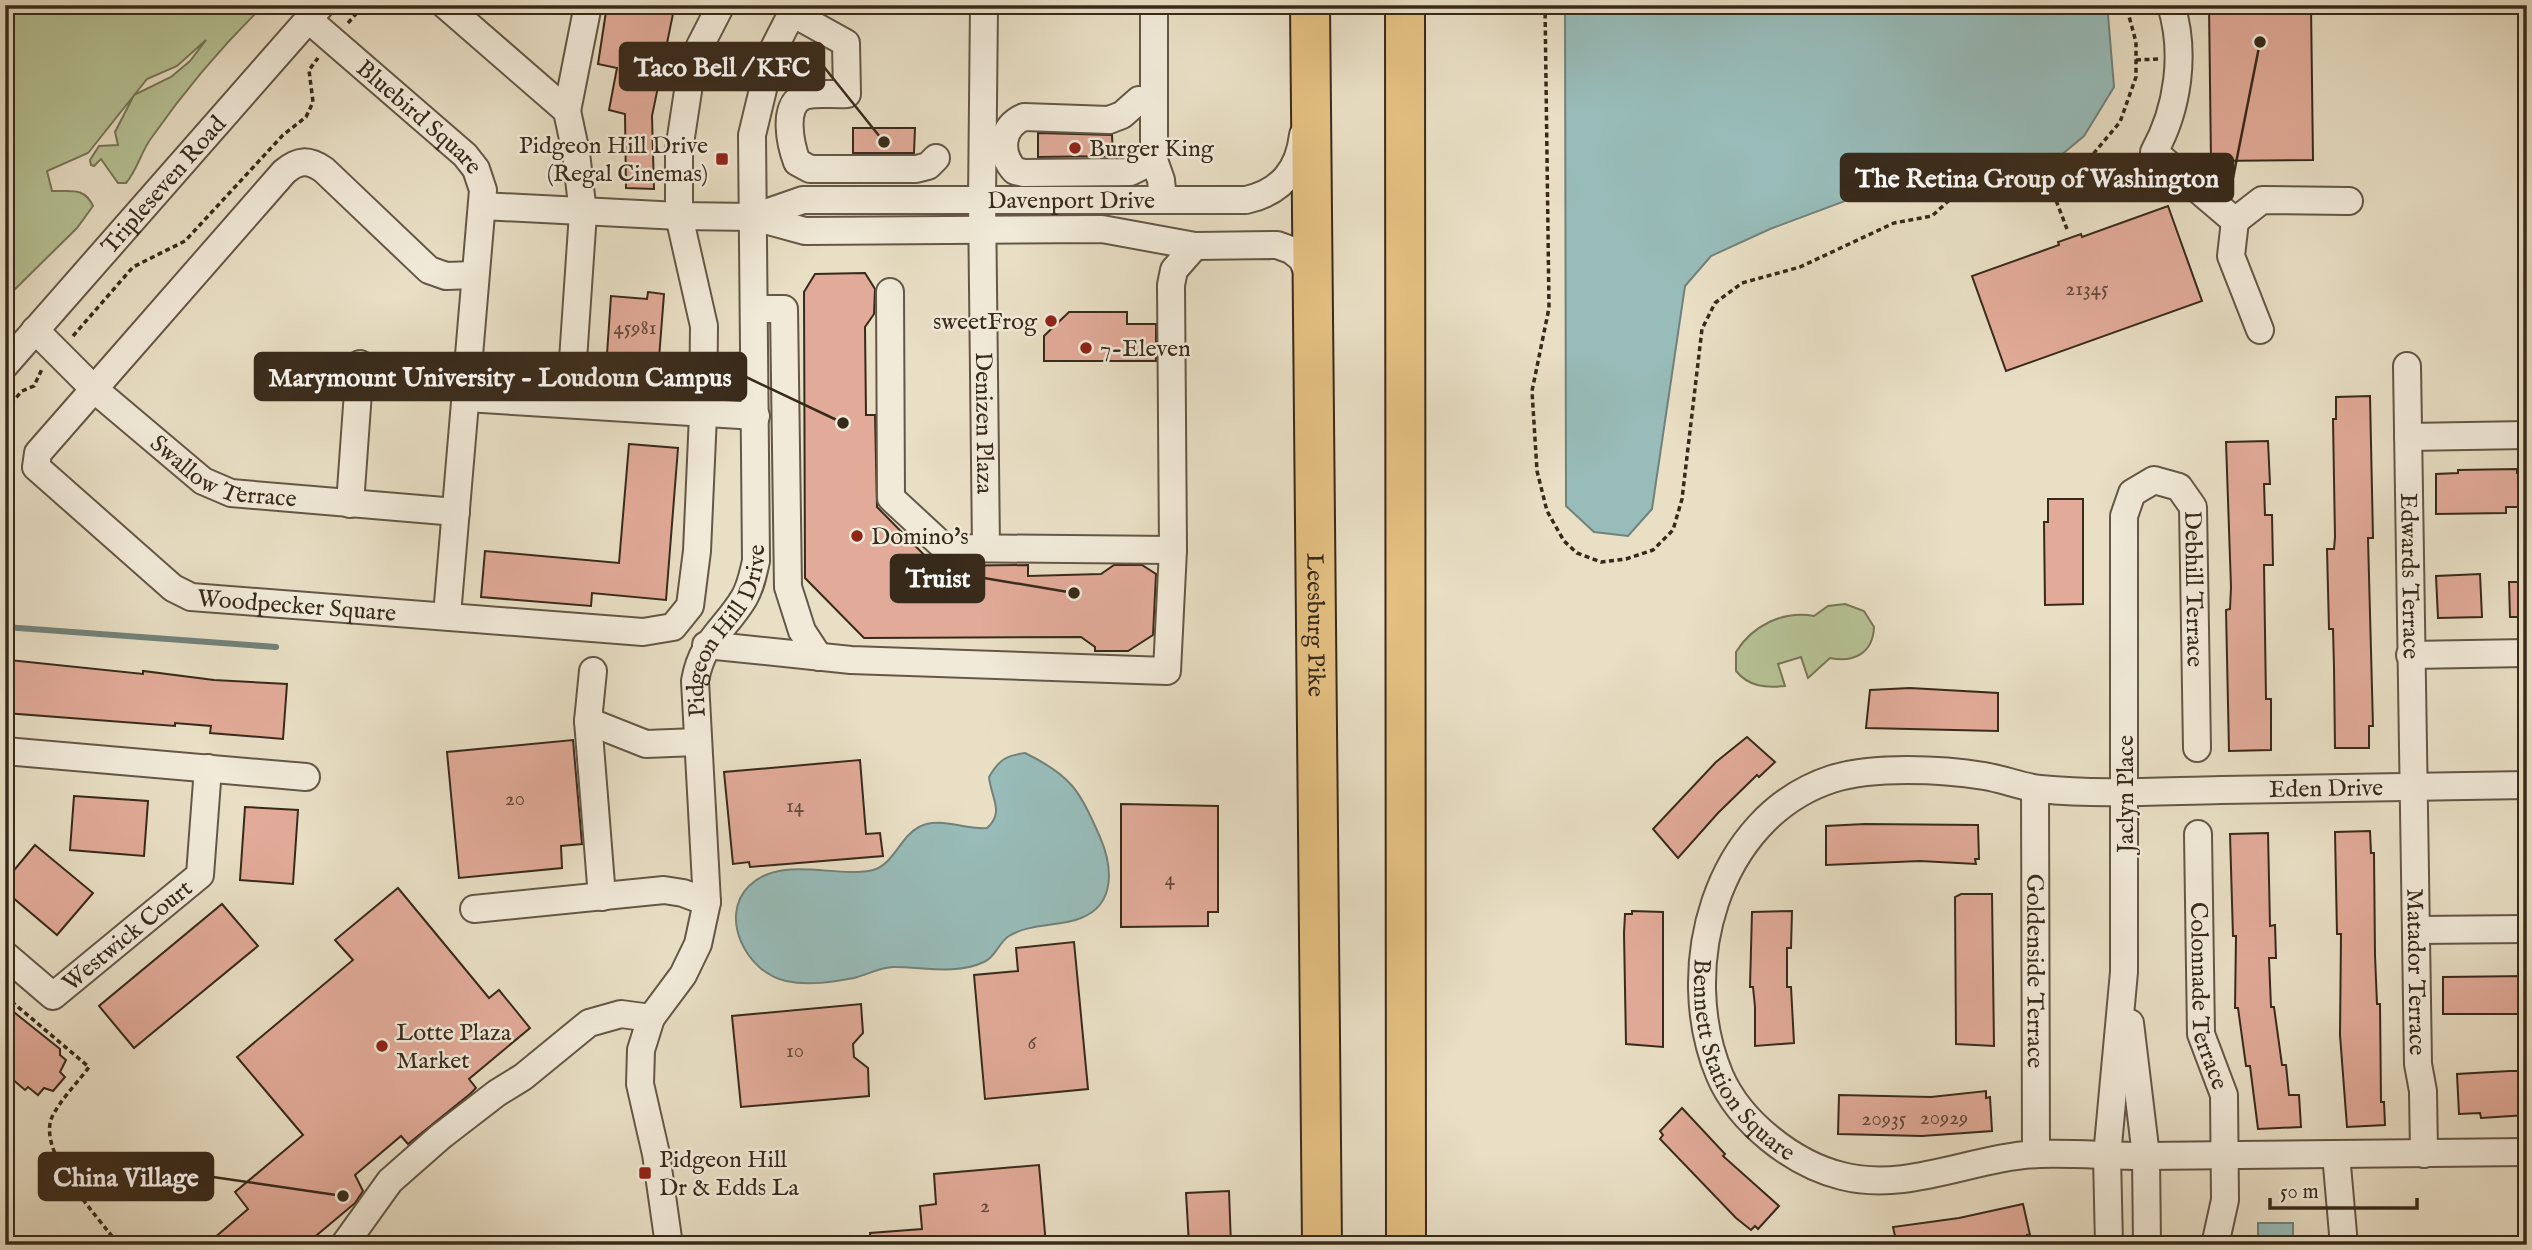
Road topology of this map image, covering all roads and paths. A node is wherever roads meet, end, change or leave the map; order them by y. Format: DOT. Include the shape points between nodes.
graph roads {
  1 [pos="364,5"];
  2 [pos="445,5"];
  3 [pos="588,5"];
  4 [pos="722,5"];
  5 [pos="984,5"];
  6 [pos="1154,5"];
  7 [pos="1310,5"];
  8 [pos="1405,5"];
  9 [pos="1545,5"];
  10 [pos="2126,5"];
  11 [pos="2172,5"];
  12 [pos="794,9"];
  13 [pos="315,12"];
  14 [pos="342,30"];
  15 [pos="320,57"];
  16 [pos="1310,84"];
  17 [pos="1139,100"];
  18 [pos="567,111"];
  19 [pos="936,158"];
  20 [pos="1154,160"];
  21 [pos="2047,177"];
  22 [pos="982,200"];
  23 [pos="1163,200"];
  24 [pos="2349,201"];
  25 [pos="482,206"];
  26 [pos="583,213"];
  27 [pos="679,216"];
  28 [pos="754,217"];
  29 [pos="2235,221"];
  30 [pos="2067,229"];
  31 [pos="983,230"];
  32 [pos="1195,246"];
  33 [pos="475,275"];
  34 [pos="1313,283"];
  35 [pos="890,292"];
  36 [pos="755,309"];
  37 [pos="35,330"];
  38 [pos="2260,330"];
  39 [pos="70,341"];
  40 [pos="46,364"];
  41 [pos="360,364"];
  42 [pos="5,365"];
  43 [pos="2407,366"];
  44 [pos="93,388"];
  45 [pos="466,398"];
  46 [pos="570,404"];
  47 [pos="5,410"];
  48 [pos="703,415"];
  49 [pos="755,416"];
  50 [pos="2527,435"];
  51 [pos="2408,437"];
  52 [pos="350,504"];
  53 [pos="456,512"];
  54 [pos="986,548"];
  55 [pos="1173,550"];
  56 [pos="447,615"];
  57 [pos="2124,617"];
  58 [pos="706,645"];
  59 [pos="2527,653"];
  60 [pos="2410,655"];
  61 [pos="819,657"];
  62 [pos="593,671"];
  63 [pos="588,721"];
  64 [pos="697,743"];
  65 [pos="2197,748"];
  66 [pos="5,751"];
  67 [pos="208,768"];
  68 [pos="306,777"];
  69 [pos="2527,785"];
  70 [pos="2412,787"];
  71 [pos="2035,789"];
  72 [pos="2125,791"];
  73 [pos="2198,834"];
  74 [pos="602,897"];
  75 [pos="707,902"];
  76 [pos="474,909"];
  77 [pos="2527,929"];
  78 [pos="2416,930"];
  79 [pos="5,955"];
  80 [pos="2124,972"];
  81 [pos="5,996"];
  82 [pos="651,1018"];
  83 [pos="2527,1152"];
  84 [pos="2036,1154"];
  85 [pos="2336,1154"];
  86 [pos="2424,1154"];
  87 [pos="2225,1155"];
  88 [pos="2108,1156"];
  89 [pos="2146,1156"];
  90 [pos="119,1245"];
  91 [pos="344,1245"];
  92 [pos="669,1245"];
  93 [pos="1322,1245"];
  94 [pos="1406,1245"];
  95 [pos="2109,1245"];
  96 [pos="2147,1245"];
  97 [pos="2215,1245"];
  98 [pos="2344,1245"];
  1 -- 14 [label="path"];
  2 -- 18 [label="street"];
  3 -- 18 [label="street"];
  4 -- 27 [label="street, Woodpecker Square" via="700,46 690,79 679,150"];
  5 -- 22 [label="street, Denizen Plaza"];
  6 -- 20 [label="street"];
  7 -- 16 [label="highway, Leesburg Pike"];
  8 -- 94 [label="highway"];
  9 -- 21 [label="path" via="1549,307 1532,391 1537,471 1556,528 1564,541 1588,558 1601,562 1626,559 1660,545 1673,530 1682,499 1702,329 1724,293 1800,267 1894,223 1933,216 1970,183"];
  10 -- 21 [label="path" via="2136,42 2136,77 2120,122 2094,153"];
  11 -- 29 [label="street" via="2176,96 2168,127 2154,152"];
  12 -- 19 [label="street" via="846,43 847,94 804,96 793,110 790,145 797,162 810,169 916,169"];
  12 -- 28 [label="street, Pidgeon Hill Drive" via="772,52 757,105 752,135"];
  13 -- 25 [label="street, Bluebird Square" via="471,161 483,190"];
  13 -- 37 [label="street, Tripleseven Road"];
  15 -- 39 [label="path" via="309,71 313,102 306,117 185,241 133,267"];
  16 -- 23 [label="street, Davenport Drive" via="1302,142 1287,179 1275,190 1247,200"];
  16 -- 34 [label="highway, Leesburg Pike"];
  17 -- 20 [label="street" via="1109,120 1024,117 1006,129 1005,155 1016,171 1024,173 1130,172"];
  18 -- 26 [label="street"];
  20 -- 23 [label="street"];
  21 -- 30 [label="path"];
  22 -- 23 [label="street, Davenport Drive"];
  22 -- 28 [label="street, Davenport Drive" via="803,200"];
  22 -- 31 [label="street, Denizen Plaza"];
  24 -- 29 [label="street" via="2262,200"];
  25 -- 26 [label="street, Davenport Drive"];
  25 -- 33 [label="street, Bluebird Square"];
  26 -- 27 [label="street, Davenport Drive"];
  26 -- 46 [label="street"];
  27 -- 28 [label="street, Davenport Drive"];
  27 -- 48 [label="street, Woodpecker Square" via="704,326"];
  28 -- 31 [label="street, Davenport Drive" via="805,231"];
  28 -- 36 [label="street, Pidgeon Hill Drive"];
  29 -- 38 [label="street" via="2231,256"];
  31 -- 32 [label="street, Davenport Drive" via="1102,229"];
  31 -- 54 [label="street, Denizen Plaza"];
  32 -- 34 [label="street, Davenport Drive" via="1284,248 1303,259"];
  32 -- 55 [label="street" via="1174,270 1171,285"];
  33 -- 44 [label="street, Woodpecker Square" via="446,276 429,270 324,170 314,163 297,163 284,172"];
  33 -- 45 [label="street, Bluebird Square"];
  34 -- 93 [label="highway, Leesburg Pike"];
  35 -- 54 [label="street" via="891,498 946,548"];
  36 -- 49 [label="street, Pidgeon Hill Drive"];
  36 -- 61 [label="street" via="784,309 788,587 802,631"];
  37 -- 42 [label="street, Tripleseven Road"];
  37 -- 44 [label="street, Swallow Terrace"];
  40 -- 47 [label="path" via="34,386 22,391"];
  41 -- 52 [label="street"];
  43 -- 51 [label="street, Edwards Terrace"];
  44 -- 52 [label="street, Swallow Terrace" via="203,481 218,488"];
  44 -- 56 [label="street, Woodpecker Square" via="38,453 36,467 181,593"];
  45 -- 46 [label="street"];
  45 -- 53 [label="street, Bluebird Square"];
  46 -- 48 [label="street"];
  48 -- 49 [label="street"];
  48 -- 56 [label="street, Woodpecker Square" via="690,606 673,627 643,632"];
  49 -- 58 [label="street, Pidgeon Hill Drive" via="756,561 743,599"];
  50 -- 51 [label="street"];
  51 -- 60 [label="street, Edwards Terrace"];
  52 -- 53 [label="street, Swallow Terrace"];
  53 -- 56 [label="street, Bluebird Square"];
  54 -- 55 [label="street"];
  55 -- 61 [label="street" via="1167,671"];
  57 -- 65 [label="street, Debhill Terrace" via="2126,503 2142,484 2168,481 2179,487 2193,507"];
  57 -- 72 [label="street, Jaclyn Place"];
  58 -- 61 [label="street"];
  58 -- 64 [label="street, Pidgeon Hill Drive" via="695,681"];
  59 -- 60 [label="street"];
  60 -- 70 [label="street, Edwards Terrace"];
  62 -- 63 [label="street"];
  63 -- 64 [label="street" via="646,744"];
  63 -- 74 [label="street"];
  64 -- 75 [label="street, Pidgeon Hill Drive"];
  66 -- 67 [label="street"];
  67 -- 68 [label="street"];
  67 -- 79 [label="street, Westwick Court" via="200,875 53,996"];
  69 -- 70 [label="street, Eden Drive"];
  70 -- 72 [label="street, Eden Drive"];
  70 -- 78 [label="street, Matador Terrace"];
  71 -- 72 [label="street, Bennett Station Square"];
  71 -- 84 [label="street, Goldenside Terrace"];
  71 -- 84 [label="street, Bennett Station Square" via="1977,775 1875,772 1833,779 1806,791 1753,834 1719,888 1704,947 1704,994 1713,1058 1732,1098 1773,1140 1812,1164 1841,1176 1904,1179"];
  72 -- 80 [label="street, Jaclyn Place"];
  73 -- 87 [label="street, Colonnade Terrace" via="2201,1034 2224,1095"];
  74 -- 75 [label="street" via="664,890"];
  74 -- 76 [label="street"];
  75 -- 82 [label="street, Pidgeon Hill Drive" via="698,944 683,975"];
  77 -- 78 [label="street"];
  78 -- 86 [label="street, Matador Terrace"];
  80 -- 88 [label="street, Jaclyn Place"];
  80 -- 89 [label="street, Jaclyn Place"];
  81 -- 90 [label="path" via="89,1067 52,1115 49,1142"];
  82 -- 91 [label="street" via="621,1014 589,1023 390,1181"];
  82 -- 92 [label="street, Pidgeon Hill Drive" via="641,1050 639,1084 656,1154"];
  83 -- 86 [label="street, Bennett Station Square"];
  84 -- 88 [label="street, Bennett Station Square"];
  85 -- 86 [label="street, Bennett Station Square"];
  85 -- 87 [label="street, Bennett Station Square"];
  85 -- 98 [label="street"];
  87 -- 89 [label="street, Bennett Station Square"];
  87 -- 97 [label="street, Colonnade Terrace" via="2225,1200"];
  88 -- 89 [label="street, Bennett Station Square"];
  88 -- 95 [label="street, Jaclyn Place"];
  89 -- 96 [label="street, Jaclyn Place"];
}
